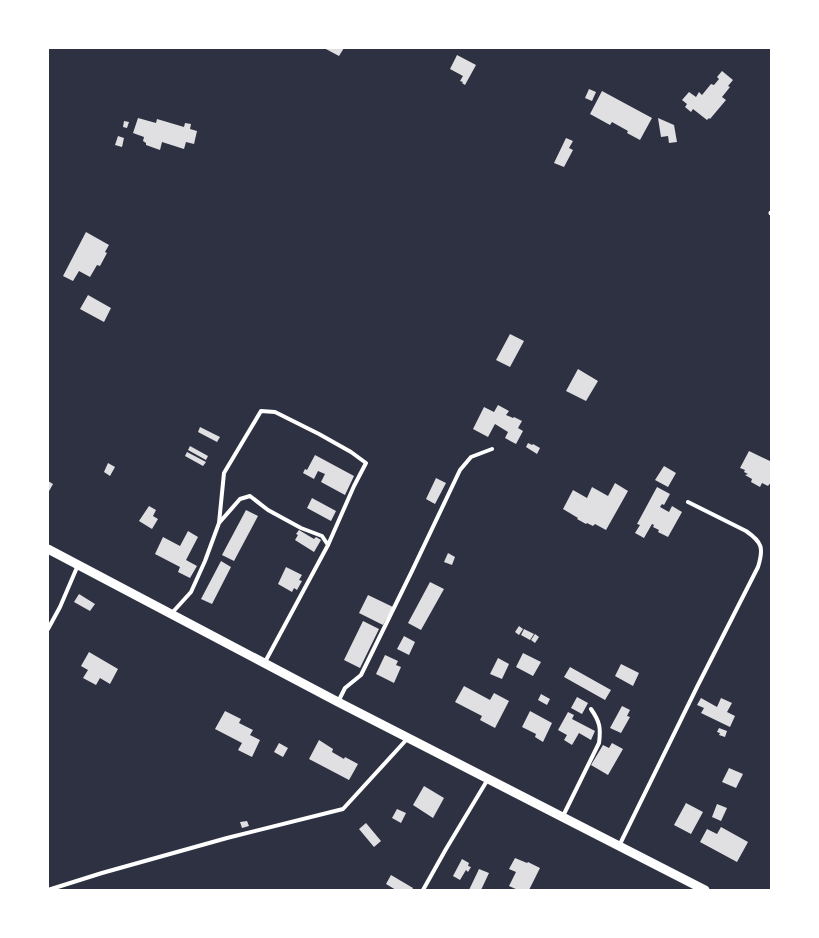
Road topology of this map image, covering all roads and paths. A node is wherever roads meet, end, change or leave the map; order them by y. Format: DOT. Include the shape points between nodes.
graph roads {
  1 [pos="492,449"];
  2 [pos="688,502"];
  3 [pos="219,522"];
  4 [pos="328,545"];
  5 [pos="48,549"];
  6 [pos="78,565"];
  7 [pos="171,614"];
  8 [pos="48,629"];
  9 [pos="265,663"];
  10 [pos="338,702"];
  11 [pos="591,709"];
  12 [pos="408,738"];
  13 [pos="488,778"];
  14 [pos="562,818"];
  15 [pos="618,846"];
  16 [pos="48,890"];
  17 [pos="422,890"];
  18 [pos="703,890"];
  1 -- 10 [label="lane" via="471,457 460,470 361,674 345,688"];
  2 -- 15 [label="lane" via="746,530 761,544 762,551 758,567"];
  3 -- 4 [label="lane" via="240,499 250,496 268,510 322,536"];
  3 -- 4 [label="lane" via="224,473 261,411 275,412 351,452 366,464"];
  3 -- 7 [label="lane" via="191,592"];
  4 -- 9 [label="lane"];
  5 -- 6 [label="street"];
  6 -- 7 [label="street"];
  6 -- 8 [label="lane"];
  7 -- 9 [label="street"];
  9 -- 10 [label="street"];
  10 -- 12 [label="street"];
  11 -- 14 [label="lane" via="600,730 599,743"];
  12 -- 13 [label="street"];
  12 -- 16 [label="lane" via="343,810 227,838"];
  13 -- 14 [label="street"];
  13 -- 17 [label="lane"];
  14 -- 15 [label="street"];
  15 -- 18 [label="street"];
}
